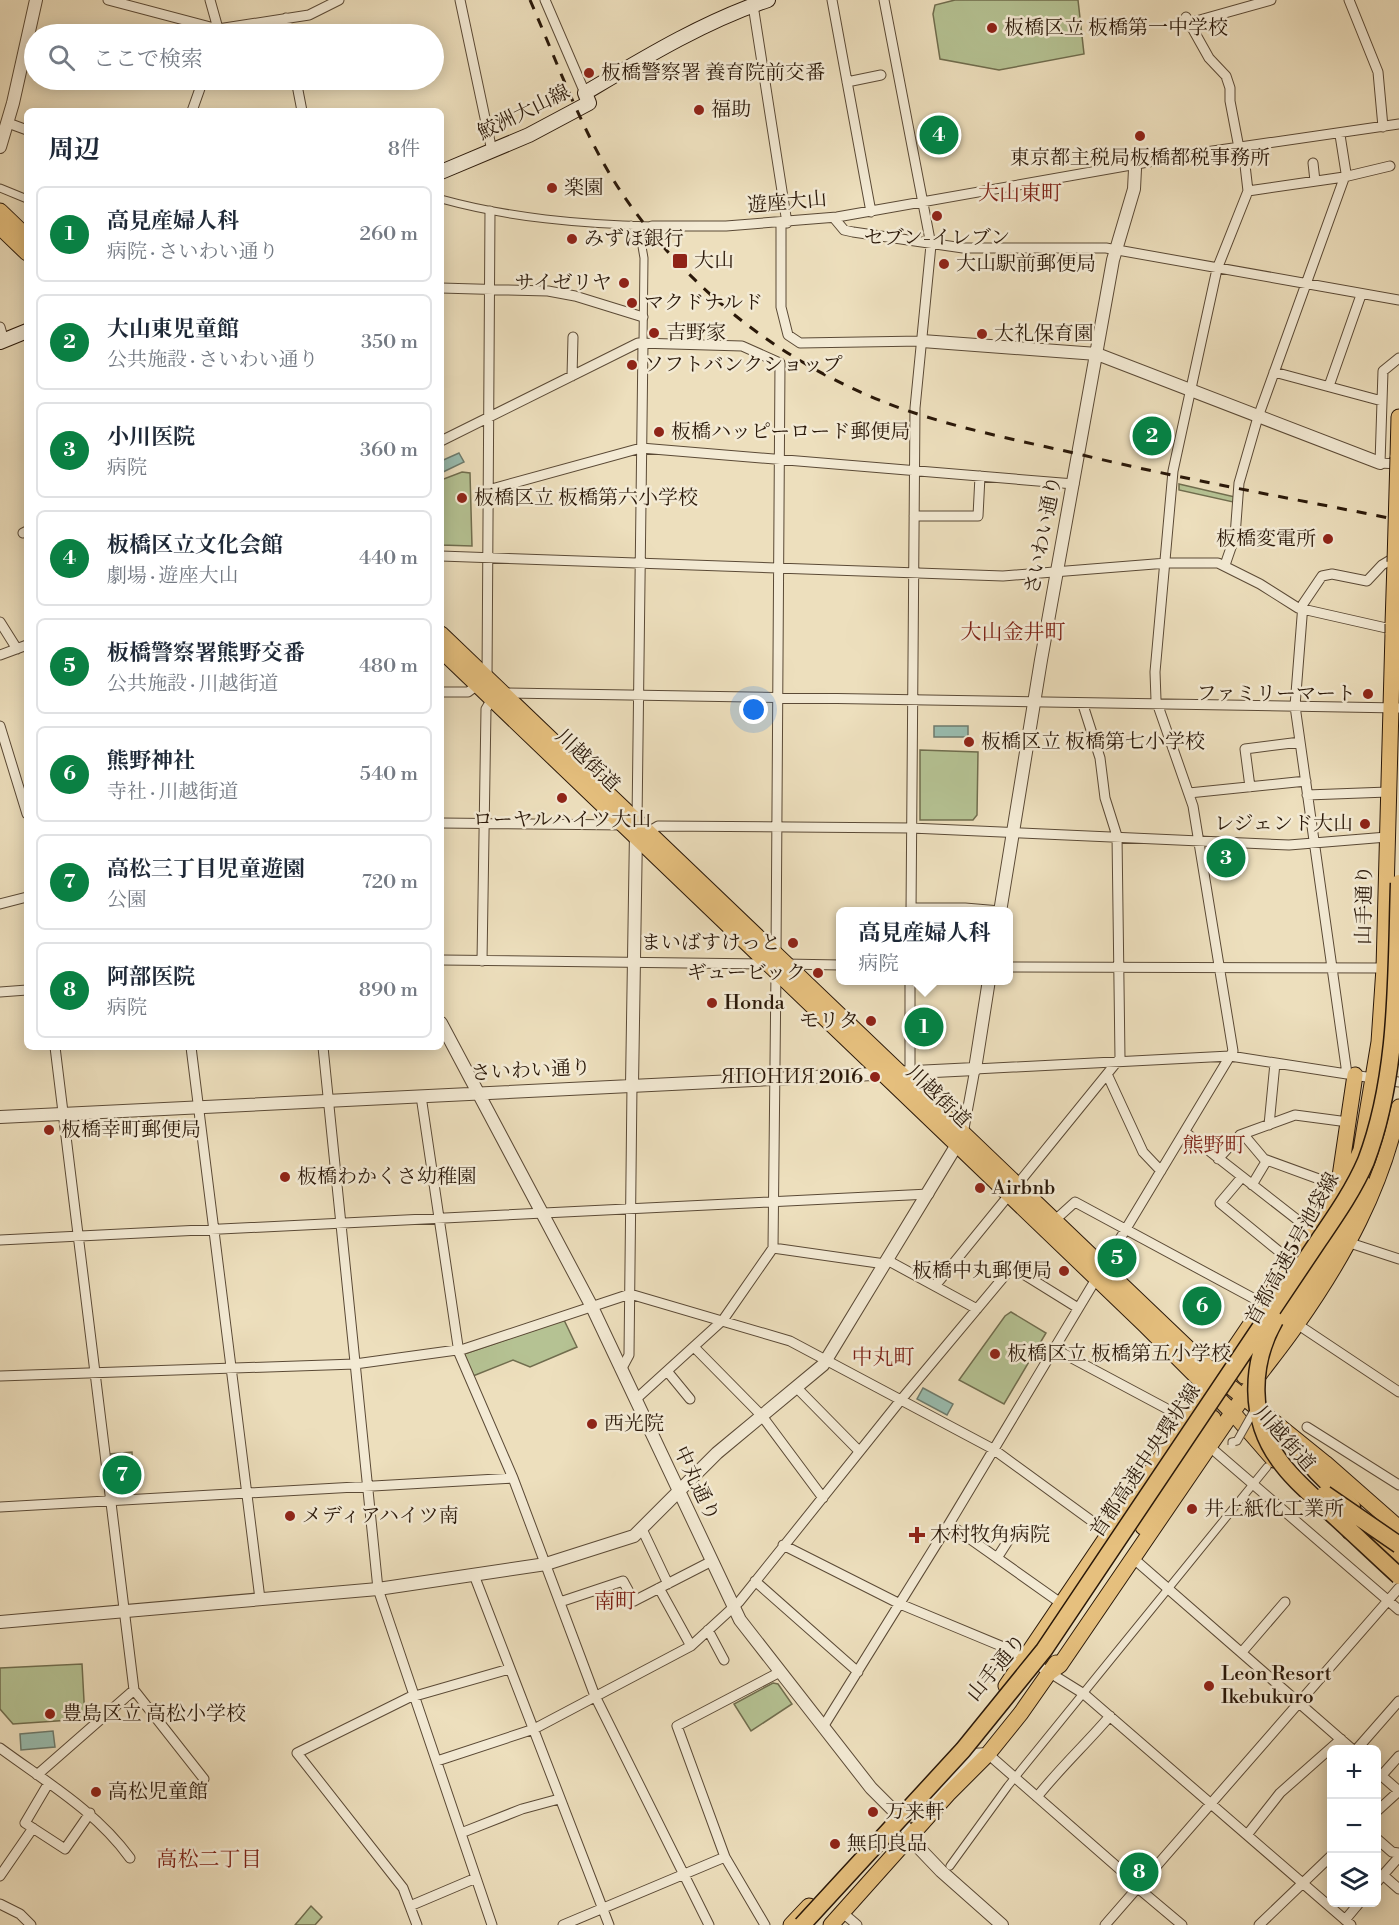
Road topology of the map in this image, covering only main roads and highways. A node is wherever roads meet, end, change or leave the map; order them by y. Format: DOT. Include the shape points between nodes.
graph roads {
  1 [pos="768,0"];
  2 [pos="444,171"];
  3 [pos="0,211"];
  4 [pos="0,228"];
  5 [pos="24,234"];
  6 [pos="24,250"];
  7 [pos="24,333"];
  8 [pos="1,337"];
  9 [pos="1399,417"];
  10 [pos="1398,460"];
  11 [pos="1397,559"];
  12 [pos="1395,630"];
  13 [pos="444,638"];
  14 [pos="444,652"];
  15 [pos="482,682"];
  16 [pos="1395,708"];
  17 [pos="1399,883"];
  18 [pos="777,964"];
  19 [pos="1399,1023"];
  20 [pos="1351,1075"];
  21 [pos="1399,1094"];
  22 [pos="1399,1107"];
  23 [pos="1366,1123"];
  24 [pos="1396,1136"];
  25 [pos="960,1140"];
  26 [pos="1361,1175"];
  27 [pos="1338,1185"];
  28 [pos="1013,1190"];
  29 [pos="1097,1278"];
  30 [pos="1235,1357"];
  31 [pos="1216,1374"];
  32 [pos="1244,1376"];
  33 [pos="1207,1388"];
  34 [pos="1243,1396"];
  35 [pos="1200,1410"];
  36 [pos="1233,1413"];
  37 [pos="1213,1418"];
  38 [pos="1282,1431"];
  39 [pos="1399,1528"];
  40 [pos="1344,1529"];
  41 [pos="1399,1545"];
  42 [pos="1399,1550"];
  43 [pos="1399,1562"];
  44 [pos="1399,1576"];
  45 [pos="1399,1581"];
  46 [pos="1029,1659"];
  47 [pos="1050,1672"];
  48 [pos="939,1775"];
  49 [pos="791,1925"];
  50 [pos="802,1925"];
  51 [pos="808,1925"];
  52 [pos="815,1925"];
  53 [pos="831,1925"];
  1 -- 2 [label="main road, 鮫洲大山線" via="694,31 585,93 589,103"];
  3 -- 5 [label="main road"];
  4 -- 6 [label="main road"];
  7 -- 8 [label="main road"];
  9 -- 10 [label="main road, 山手通り"];
  10 -- 11 [label="main road, 山手通り, bridge"];
  11 -- 12 [label="main road, 山手通り"];
  12 -- 16 [label="main road, 山手通り"];
  13 -- 15 [label="main road, 川越街道"];
  14 -- 15 [label="main road, 川越街道"];
  15 -- 18 [label="main road, 川越街道"];
  16 -- 23 [label="main road, 山手通り" via="1379,1042"];
  17 -- 26 [label="highway, 首都高速中央環状線, bridge" via="1390,1063 1378,1125"];
  18 -- 25 [label="main road, 川越街道" via="883,1074"];
  18 -- 25 [label="main road, 川越街道" via="905,1072"];
  19 -- 26 [label="highway, 首都高速中央環状線, bridge" via="1387,1104"];
  20 -- 27 [label="main road"];
  21 -- 32 [label="main road" via="1374,1161 1315,1274"];
  22 -- 24 [label="main road"];
  23 -- 27 [label="main road"];
  23 -- 30 [label="main road, 山手通り" via="1352,1173 1318,1233"];
  24 -- 34 [label="main road" via="1350,1243"];
  25 -- 28 [label="main road, 川越街道"];
  26 -- 41 [label="highway, 首都高速5号池袋線, bridge" via="1342,1215 1275,1327 1263,1362 1262,1396 1272,1436 1291,1465 1328,1497"];
  26 -- 44 [label="highway, 首都高速5号池袋線, bridge" via="1268,1335 1258,1372 1257,1405 1264,1431 1282,1464"];
  26 -- 48 [label="highway, 首都高速中央環状線, bridge" via="1044,1650 997,1711"];
  26 -- 52 [label="highway, 首都高速中央環状線, bridge" via="1046,1652 966,1753"];
  27 -- 31 [label="main road" via="1313,1232"];
  28 -- 29 [label="main road, 川越街道"];
  28 -- 29 [label="main road, 川越街道" via="1054,1221"];
  29 -- 31 [label="main road, 川越街道"];
  29 -- 33 [label="main road, 川越街道"];
  31 -- 33 [label="main road"];
  31 -- 34 [label="main road, 川越街道"];
  33 -- 36 [label="main road, 川越街道"];
  33 -- 46 [label="main road"];
  34 -- 36 [label="main road"];
  34 -- 38 [label="main road, 川越街道"];
  35 -- 46 [label="main road, 山手通り"];
  36 -- 40 [label="main road, 川越街道" via="1290,1478"];
  36 -- 47 [label="main road" via="1060,1665"];
  37 -- 47 [label="main road"];
  38 -- 39 [label="main road, 川越街道"];
  38 -- 42 [label="highway, bridge" via="1341,1496"];
  40 -- 43 [label="highway, bridge" via="1376,1541"];
  40 -- 45 [label="main road, 川越街道"];
  46 -- 49 [label="main road, 山手通り" via="897,1814"];
  47 -- 53 [label="main road" via="988,1754"];
  48 -- 50 [label="highway, 首都高速中央環状線, bridge"];
  48 -- 51 [label="highway, bridge"];
}
